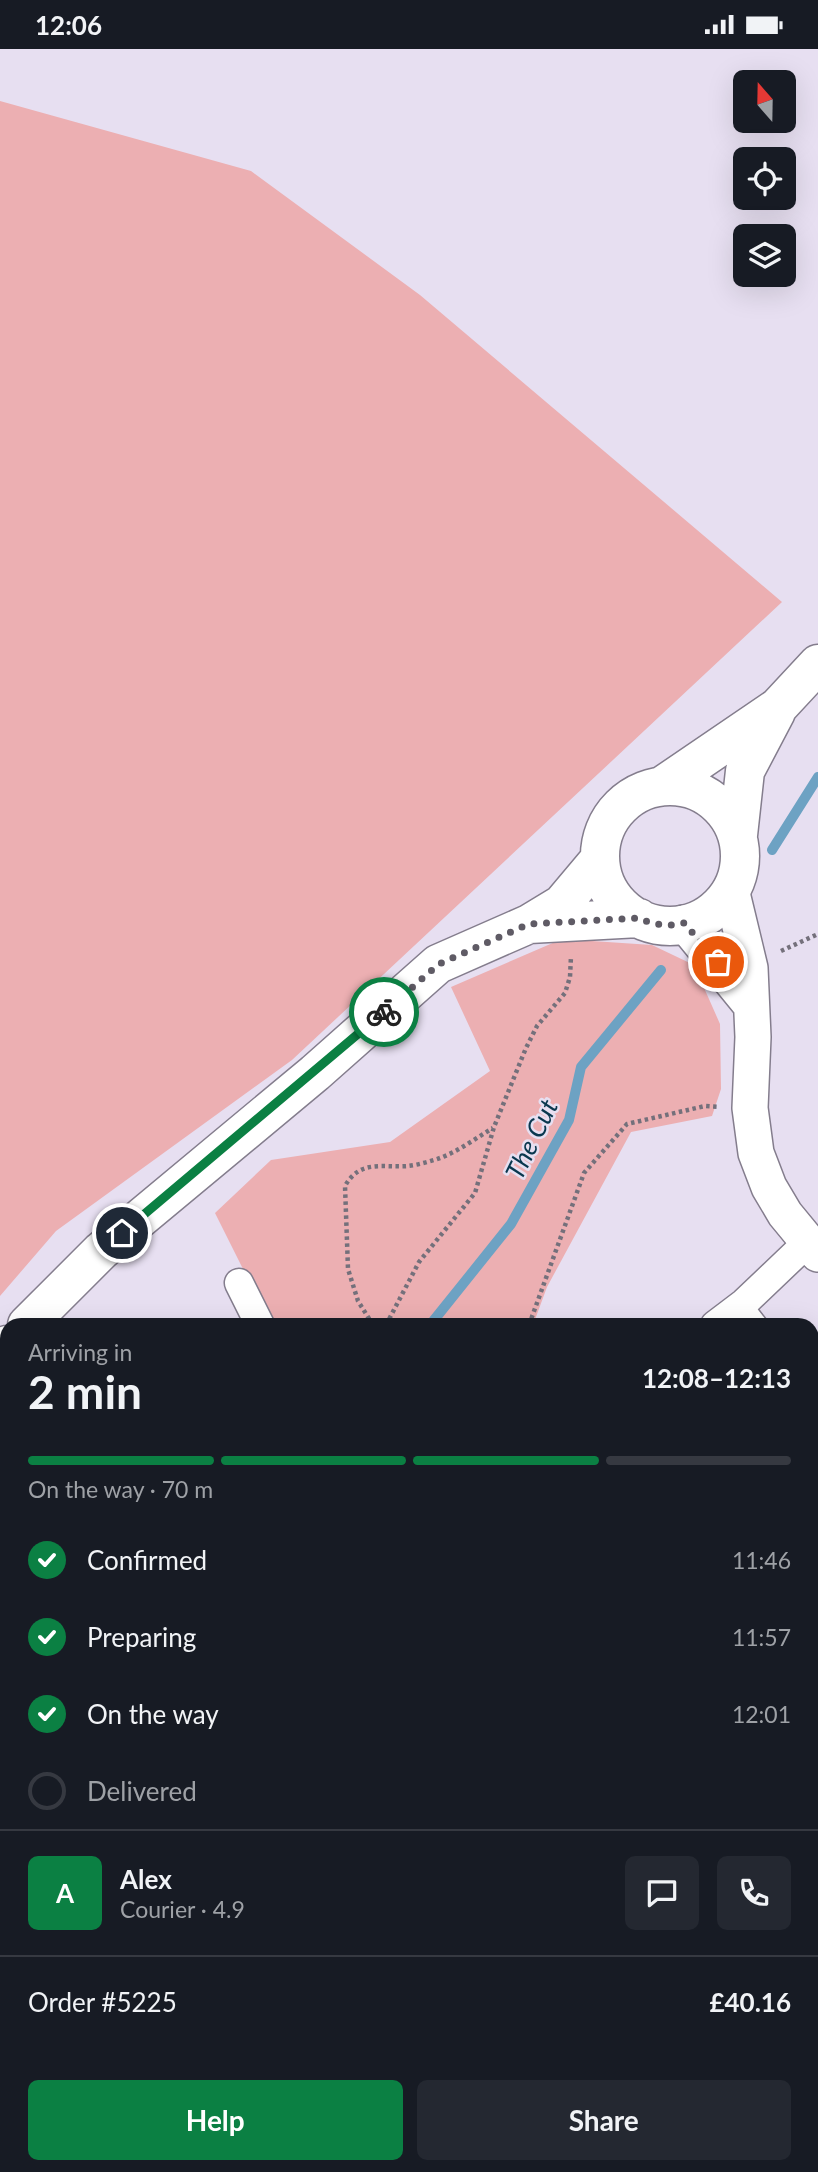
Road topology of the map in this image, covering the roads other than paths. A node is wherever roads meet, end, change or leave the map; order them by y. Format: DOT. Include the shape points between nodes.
graph roads {
  1 [pos="818,664"];
  2 [pos="778,707"];
  3 [pos="662,786"];
  4 [pos="738,835"];
  5 [pos="599,860"];
  6 [pos="731,889"];
  7 [pos="639,918"];
  8 [pos="684,923"];
  9 [pos="529,924"];
  10 [pos="750,1004"];
  11 [pos="813,1248"];
  12 [pos="239,1283"];
  13 [pos="744,1303"];
  14 [pos="34,1318"];
  15 [pos="256,1318"];
  16 [pos="724,1318"];
  17 [pos="756,1318"];
  1 -- 2 [label="main road"];
  2 -- 3 [label="main road"];
  2 -- 4 [label="main road" via="745,771"];
  3 -- 4 [label="main road" via="686,787 709,797 726,813"];
  3 -- 5 [label="main road" via="631,797 613,814 602,836"];
  4 -- 6 [label="main road" via="741,853"];
  5 -- 7 [label="main road" via="605,884 626,911"];
  5 -- 9 [label="main road" via="562,904"];
  6 -- 8 [label="main road" via="707,916"];
  6 -- 10 [label="street" via="750,968"];
  7 -- 8 [label="main road" via="672,926"];
  7 -- 9 [label="main road"];
  8 -- 10 [label="street"];
  9 -- 14 [label="main road" via="439,964 101,1251"];
  10 -- 11 [label="street" via="750,1108 756,1153 785,1214"];
  11 -- 13 [label="street"];
  12 -- 15 [label="street"];
  13 -- 16 [label="street"];
  13 -- 17 [label="lane"];
}
